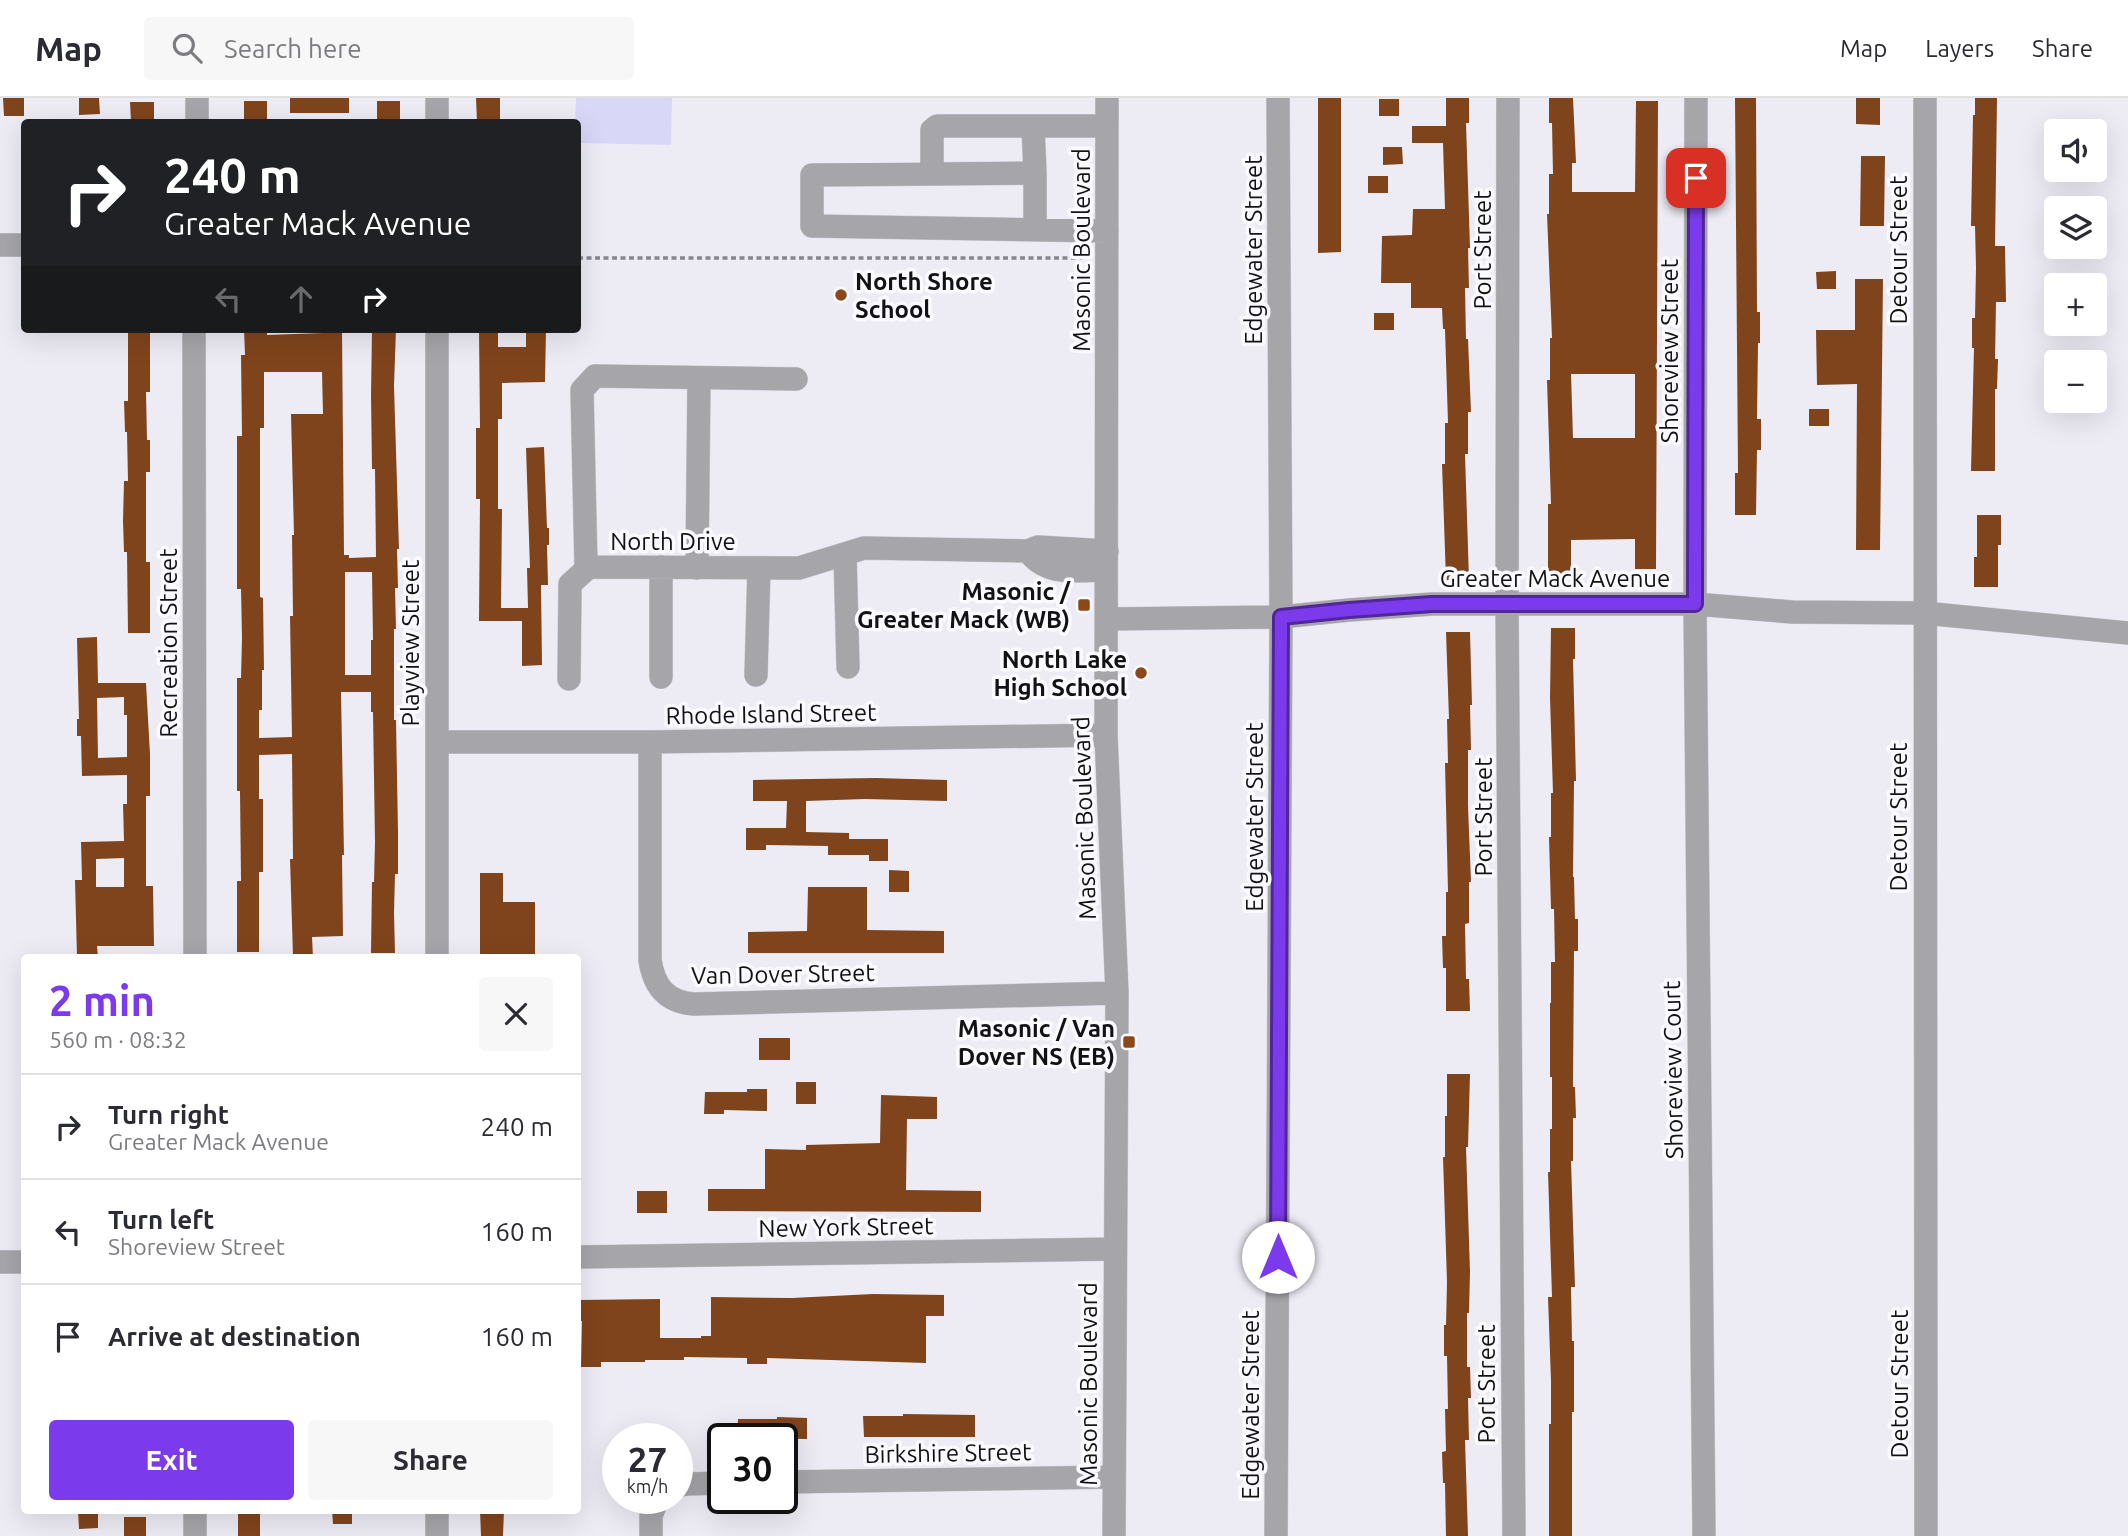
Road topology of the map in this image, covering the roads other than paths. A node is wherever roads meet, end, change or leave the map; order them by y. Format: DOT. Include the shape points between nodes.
graph roads {
  1 [pos="197,98"];
  2 [pos="437,98"];
  3 [pos="1107,98"];
  4 [pos="1278,98"];
  5 [pos="1508,98"];
  6 [pos="1696,98"];
  7 [pos="1925,98"];
  8 [pos="197,119"];
  9 [pos="437,119"];
  10 [pos="1033,126"];
  11 [pos="1107,126"];
  12 [pos="1035,173"];
  13 [pos="932,174"];
  14 [pos="1035,230"];
  15 [pos="1107,231"];
  16 [pos="0,245"];
  17 [pos="21,245"];
  18 [pos="194,333"];
  19 [pos="437,333"];
  20 [pos="699,378"];
  21 [pos="796,379"];
  22 [pos="845,554"];
  23 [pos="1107,560"];
  24 [pos="589,566"];
  25 [pos="661,567"];
  26 [pos="697,568"];
  27 [pos="759,568"];
  28 [pos="1507,603"];
  29 [pos="1695,604"];
  30 [pos="1924,613"];
  31 [pos="1281,617"];
  32 [pos="1107,619"];
  33 [pos="2128,633"];
  34 [pos="848,667"];
  35 [pos="756,675"];
  36 [pos="661,677"];
  37 [pos="569,679"];
  38 [pos="1106,735"];
  39 [pos="437,742"];
  40 [pos="650,742"];
  41 [pos="195,954"];
  42 [pos="437,954"];
  43 [pos="1117,993"];
  44 [pos="1115,1249"];
  45 [pos="581,1257"];
  46 [pos="0,1262"];
  47 [pos="21,1262"];
  48 [pos="1114,1477"];
  49 [pos="798,1482"];
  50 [pos="195,1514"];
  51 [pos="437,1514"];
  52 [pos="652,1514"];
  53 [pos="195,1536"];
  54 [pos="437,1536"];
  55 [pos="651,1536"];
  56 [pos="1114,1536"];
  57 [pos="1276,1536"];
  58 [pos="1514,1536"];
  59 [pos="1704,1536"];
  60 [pos="1926,1536"];
  1 -- 8 [label="street"];
  2 -- 9 [label="street"];
  3 -- 11 [label="street, Masonic Boulevard"];
  4 -- 31 [label="street, Edgewater Street"];
  5 -- 28 [label="street, Port Street"];
  6 -- 29 [label="street, Shoreview Street"];
  7 -- 30 [label="street, Detour Street"];
  10 -- 11 [label="street"];
  10 -- 12 [label="street"];
  10 -- 13 [label="street" via="937,126 932,130"];
  11 -- 15 [label="street, Masonic Boulevard"];
  12 -- 13 [label="street"];
  12 -- 14 [label="street"];
  13 -- 14 [label="street" via="812,175 812,226"];
  14 -- 15 [label="street"];
  15 -- 23 [label="street, Masonic Boulevard"];
  16 -- 17 [label="street"];
  18 -- 41 [label="street, Recreation Street"];
  19 -- 39 [label="street, Playview Street"];
  20 -- 21 [label="street, North Drive"];
  20 -- 24 [label="street, North Drive" via="595,376 582,390"];
  20 -- 26 [label="street"];
  22 -- 23 [label="street, North Drive" via="864,548 1028,551 1038,547"];
  22 -- 27 [label="street, North Drive" via="799,568"];
  22 -- 34 [label="street"];
  23 -- 32 [label="street, Masonic Boulevard"];
  24 -- 25 [label="street, North Drive"];
  24 -- 37 [label="street" via="570,584"];
  25 -- 26 [label="street, North Drive"];
  25 -- 36 [label="street"];
  26 -- 27 [label="street, North Drive"];
  27 -- 35 [label="street"];
  28 -- 29 [label="street, Greater Mack Avenue"];
  28 -- 31 [label="street, Greater Mack Avenue" via="1432,604"];
  28 -- 58 [label="street, Port Street"];
  29 -- 30 [label="street, Greater Mack Avenue" via="1792,612"];
  29 -- 59 [label="street, Shoreview Court"];
  30 -- 33 [label="street, Greater Mack Avenue"];
  30 -- 60 [label="street, Detour Street"];
  31 -- 32 [label="street, Greater Mack Avenue"];
  31 -- 57 [label="street, Edgewater Street"];
  32 -- 38 [label="street, Masonic Boulevard"];
  38 -- 40 [label="street, Rhode Island Street"];
  38 -- 43 [label="street, Masonic Boulevard"];
  39 -- 40 [label="street, Rhode Island Street"];
  39 -- 42 [label="street, Playview Street"];
  40 -- 43 [label="street, Van Dover Street" via="650,960 662,991 672,1000 694,1004"];
  43 -- 44 [label="street, Masonic Boulevard"];
  44 -- 45 [label="street, New York Street"];
  44 -- 48 [label="street, Masonic Boulevard"];
  46 -- 47 [label="street"];
  48 -- 49 [label="street, Birkshire Street"];
  48 -- 56 [label="street, Masonic Boulevard"];
  50 -- 53 [label="street"];
  51 -- 54 [label="street"];
  52 -- 55 [label="street"];
}
